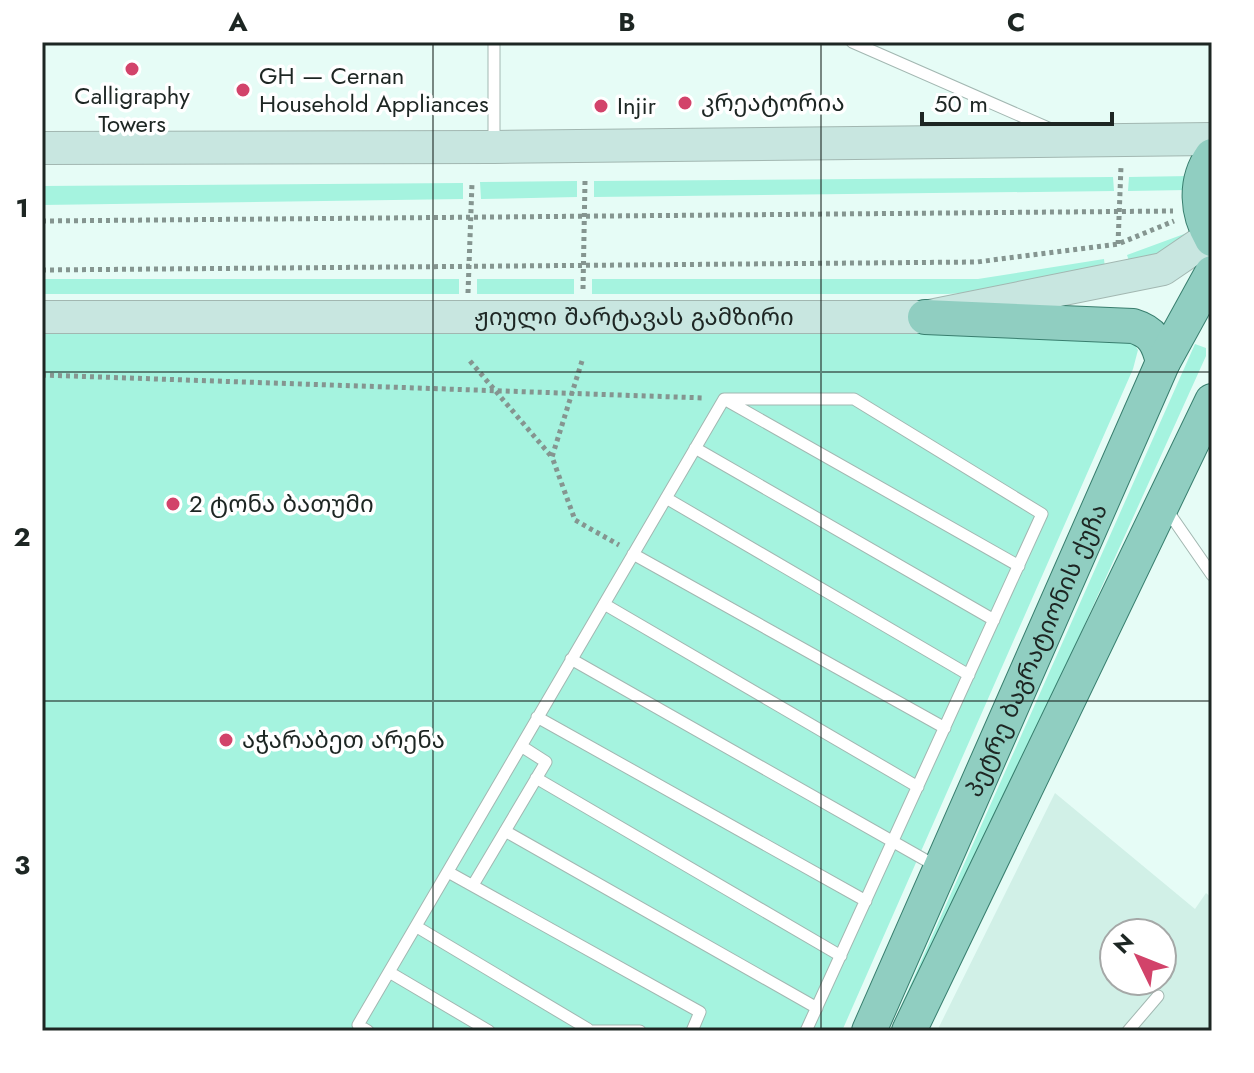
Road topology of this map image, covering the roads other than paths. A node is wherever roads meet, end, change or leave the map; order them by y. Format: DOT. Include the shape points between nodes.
graph roads {
  1 [pos="494,42"];
  2 [pos="852,42"];
  3 [pos="1212,139"];
  4 [pos="1079,141"];
  5 [pos="494,147"];
  6 [pos="42,148"];
  7 [pos="1212,156"];
  8 [pos="1211,238"];
  9 [pos="1212,273"];
  10 [pos="42,317"];
  11 [pos="925,317"];
  12 [pos="1163,362"];
  13 [pos="724,399"];
  14 [pos="1212,401"];
  15 [pos="695,448"];
  16 [pos="666,498"];
  17 [pos="1164,506"];
  18 [pos="633,554"];
  19 [pos="1019,566"];
  20 [pos="1212,575"];
  21 [pos="604,604"];
  22 [pos="994,620"];
  23 [pos="571,659"];
  24 [pos="969,675"];
  25 [pos="537,717"];
  26 [pos="945,728"];
  27 [pos="521,746"];
  28 [pos="536,778"];
  29 [pos="918,787"];
  30 [pos="505,831"];
  31 [pos="893,842"];
  32 [pos="940,869"];
  33 [pos="448,872"];
  34 [pos="473,885"];
  35 [pos="866,901"];
  36 [pos="417,927"];
  37 [pos="841,956"];
  38 [pos="389,972"];
  39 [pos="1157,997"];
  40 [pos="817,1008"];
  41 [pos="586,1030"];
  42 [pos="912,1030"];
  43 [pos="368,1031"];
  44 [pos="489,1031"];
  45 [pos="640,1031"];
  46 [pos="692,1031"];
  47 [pos="806,1031"];
  48 [pos="869,1031"];
  49 [pos="1128,1031"];
  1 -- 5 [label="lane"];
  2 -- 4 [label="lane"];
  3 -- 4 [label="main road"];
  4 -- 5 [label="main road"];
  5 -- 6 [label="main road"];
  7 -- 8 [label="main road" via="1199,184 1200,212"];
  8 -- 11 [label="main road, ჟიული შარტავას გამზირი" via="1163,269"];
  9 -- 12 [label="main road, პეტრე ბაგრატიონის ქუჩა"];
  10 -- 11 [label="main road, ჟიული შარტავას გამზირი"];
  11 -- 12 [label="main road" via="1133,326 1149,331"];
  12 -- 32 [label="main road, პეტრე ბაგრატიონის ქუჩა"];
  13 -- 15 [label="lane"];
  13 -- 19 [label="lane"];
  13 -- 19 [label="lane" via="854,399 1042,514"];
  14 -- 17 [label="main road, პეტრე ბაგრატიონის ქუჩა"];
  15 -- 16 [label="lane"];
  15 -- 22 [label="lane"];
  16 -- 18 [label="lane"];
  16 -- 24 [label="lane"];
  17 -- 20 [label="lane"];
  17 -- 42 [label="main road, პეტრე ბაგრატიონის ქუჩა"];
  18 -- 21 [label="lane"];
  18 -- 26 [label="lane"];
  19 -- 22 [label="lane"];
  21 -- 23 [label="lane"];
  21 -- 29 [label="lane"];
  22 -- 24 [label="lane"];
  23 -- 25 [label="lane"];
  23 -- 31 [label="lane"];
  24 -- 26 [label="lane"];
  25 -- 27 [label="lane"];
  25 -- 35 [label="lane"];
  26 -- 29 [label="lane"];
  27 -- 28 [label="lane" via="546,762"];
  27 -- 33 [label="lane"];
  28 -- 30 [label="lane"];
  28 -- 37 [label="lane"];
  29 -- 31 [label="lane"];
  30 -- 34 [label="lane"];
  30 -- 40 [label="lane"];
  31 -- 32 [label="lane"];
  31 -- 35 [label="lane"];
  32 -- 48 [label="main road, პეტრე ბაგრატიონის ქუჩა"];
  33 -- 34 [label="lane"];
  33 -- 36 [label="lane"];
  34 -- 46 [label="lane" via="700,1012"];
  35 -- 37 [label="lane"];
  36 -- 38 [label="lane"];
  36 -- 41 [label="lane"];
  37 -- 40 [label="lane"];
  38 -- 43 [label="lane" via="358,1025"];
  38 -- 44 [label="lane"];
  39 -- 49 [label="lane"];
  40 -- 47 [label="lane"];
  41 -- 45 [label="lane"];
}
